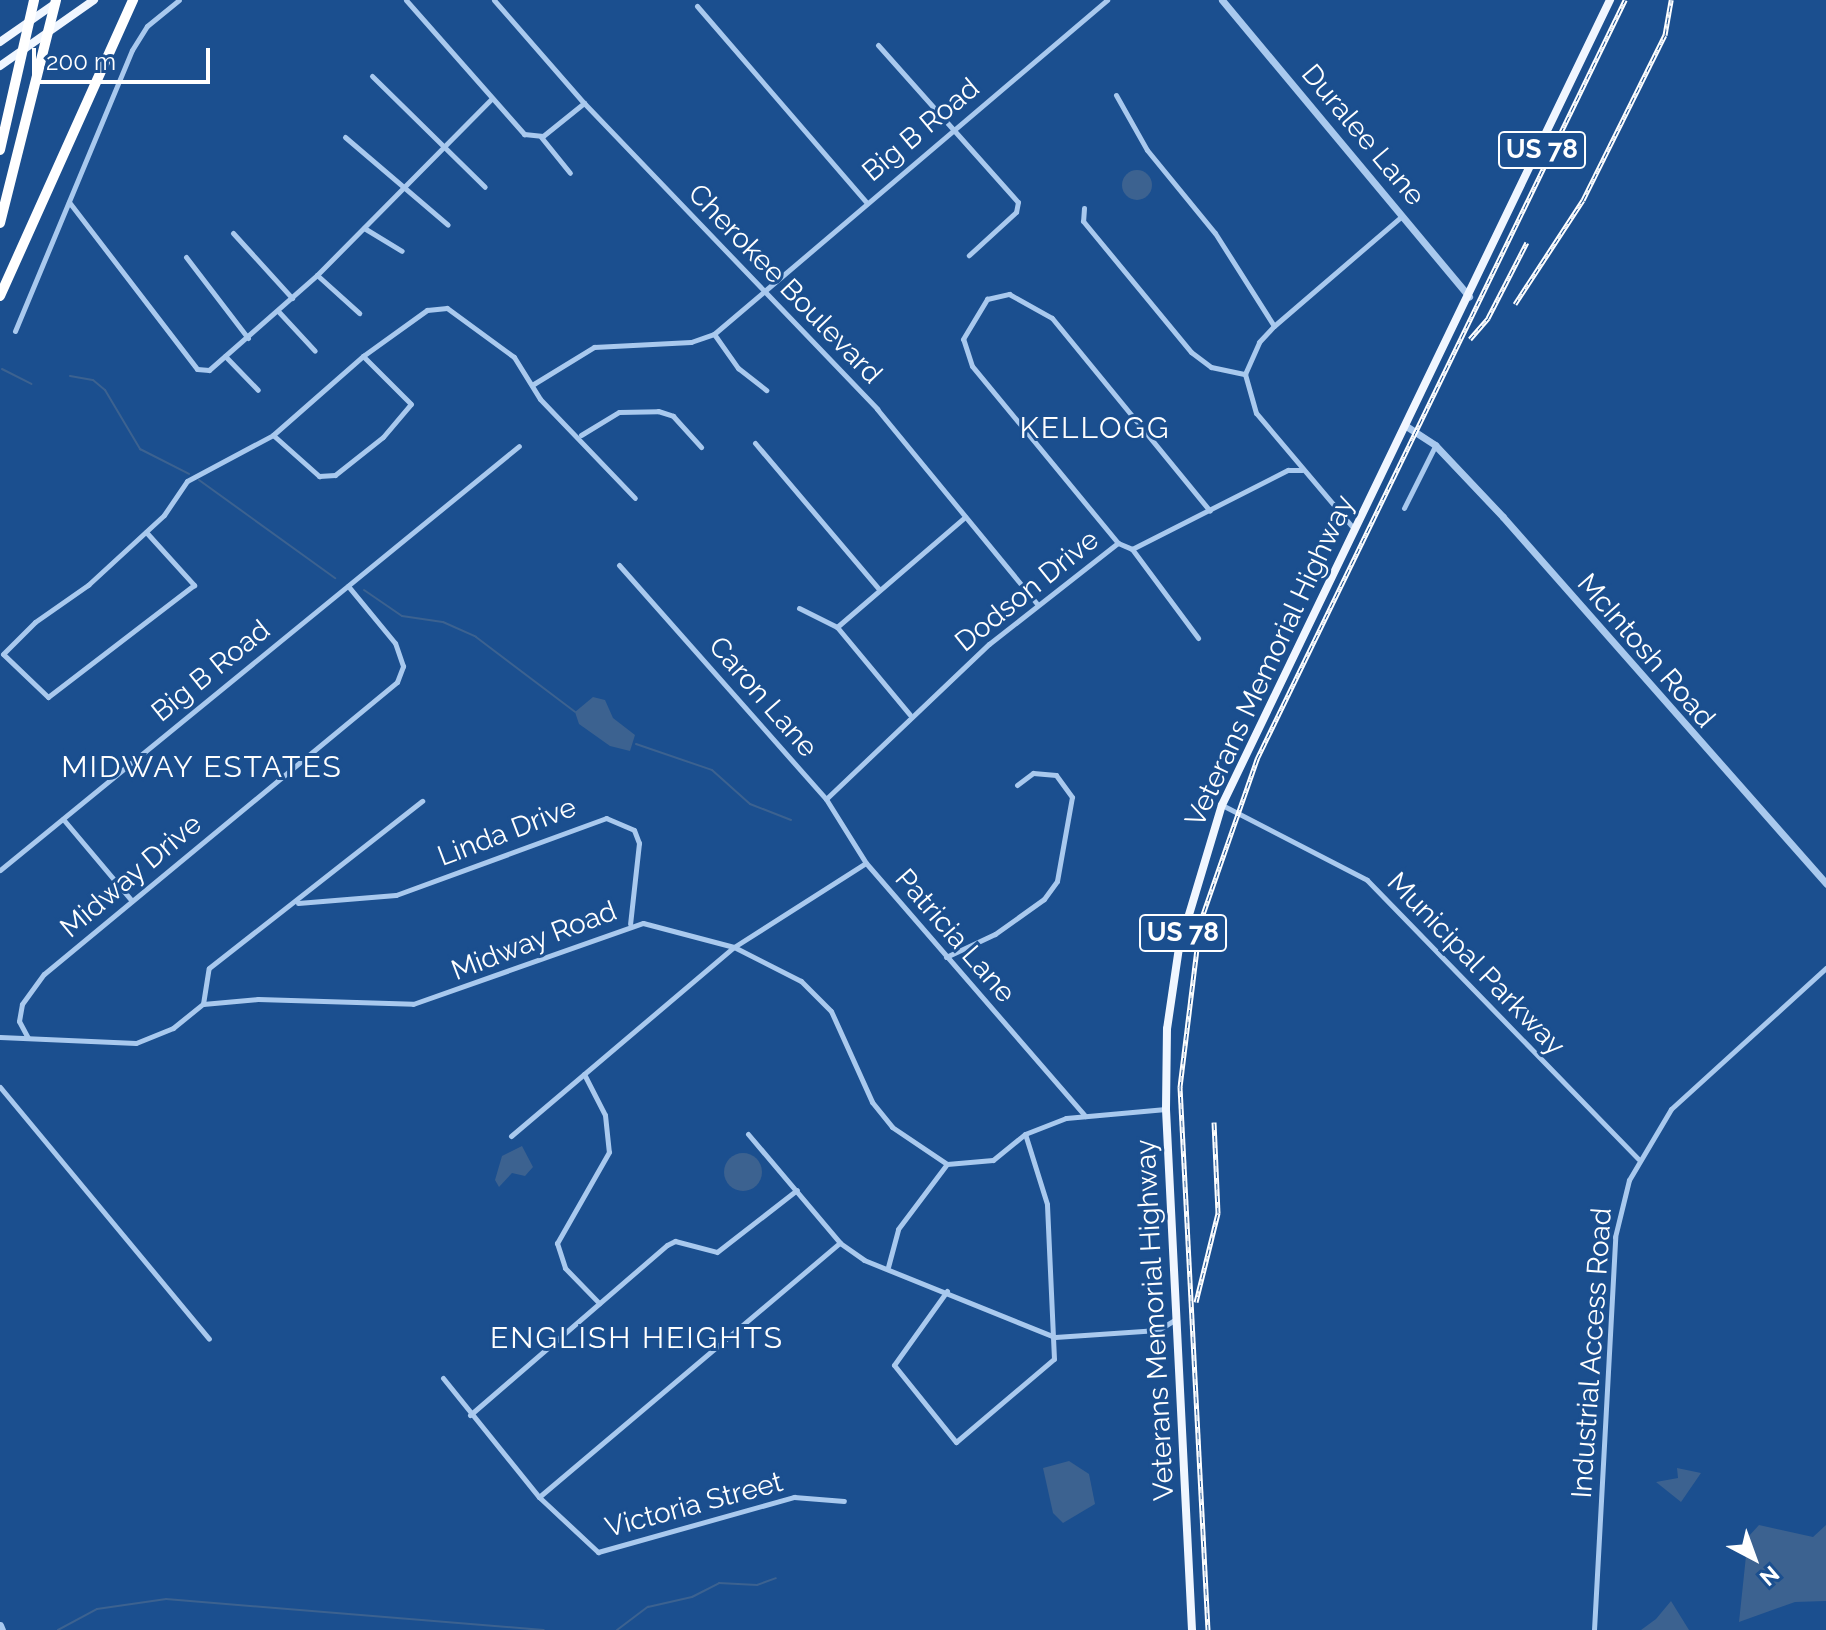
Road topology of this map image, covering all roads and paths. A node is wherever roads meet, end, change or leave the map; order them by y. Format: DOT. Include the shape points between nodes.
graph roads {
  1 [pos="34,0"];
  2 [pos="58,0"];
  3 [pos="179,0"];
  4 [pos="406,0"];
  5 [pos="494,0"];
  6 [pos="1107,0"];
  7 [pos="1222,0"];
  8 [pos="1610,0"];
  9 [pos="132,2"];
  10 [pos="90,3"];
  11 [pos="697,6"];
  12 [pos="0,42"];
  13 [pos="878,45"];
  14 [pos="0,66"];
  15 [pos="372,76"];
  16 [pos="1116,95"];
  17 [pos="491,99"];
  18 [pos="584,103"];
  19 [pos="956,127"];
  20 [pos="345,137"];
  21 [pos="541,137"];
  22 [pos="442,145"];
  23 [pos="0,150"];
  24 [pos="570,173"];
  25 [pos="485,187"];
  26 [pos="403,189"];
  27 [pos="69,202"];
  28 [pos="866,202"];
  29 [pos="1084,208"];
  30 [pos="1402,216"];
  31 [pos="0,223"];
  32 [pos="448,225"];
  33 [pos="364,228"];
  34 [pos="233,233"];
  35 [pos="402,251"];
  36 [pos="969,255"];
  37 [pos="186,257"];
  38 [pos="317,275"];
  39 [pos="761,291"];
  40 [pos="0,296"];
  41 [pos="292,298"];
  42 [pos="1470,298"];
  43 [pos="278,311"];
  44 [pos="359,313"];
  45 [pos="1274,326"];
  46 [pos="15,331"];
  47 [pos="714,334"];
  48 [pos="248,338"];
  49 [pos="315,351"];
  50 [pos="225,356"];
  51 [pos="363,356"];
  52 [pos="1245,374"];
  53 [pos="531,385"];
  54 [pos="258,390"];
  55 [pos="766,390"];
  56 [pos="1406,426"];
  57 [pos="273,435"];
  58 [pos="581,435"];
  59 [pos="755,443"];
  60 [pos="1435,445"];
  61 [pos="519,446"];
  62 [pos="701,447"];
  63 [pos="1302,470"];
  64 [pos="635,498"];
  65 [pos="1404,508"];
  66 [pos="1210,511"];
  67 [pos="965,517"];
  68 [pos="1355,530"];
  69 [pos="146,532"];
  70 [pos="1118,543"];
  71 [pos="1132,549"];
  72 [pos="619,565"];
  73 [pos="348,586"];
  74 [pos="879,589"];
  75 [pos="1037,604"];
  76 [pos="799,608"];
  77 [pos="837,627"];
  78 [pos="1198,638"];
  79 [pos="910,715"];
  80 [pos="1017,785"];
  81 [pos="826,799"];
  82 [pos="422,801"];
  83 [pos="1222,805"];
  84 [pos="63,819"];
  85 [pos="866,863"];
  86 [pos="0,870"];
  87 [pos="1826,884"];
  88 [pos="132,901"];
  89 [pos="298,903"];
  90 [pos="630,924"];
  91 [pos="734,947"];
  92 [pos="946,957"];
  93 [pos="1826,968"];
  94 [pos="203,1004"];
  95 [pos="0,1037"];
  96 [pos="28,1038"];
  97 [pos="584,1074"];
  98 [pos="0,1087"];
  99 [pos="1166,1109"];
  100 [pos="1086,1116"];
  101 [pos="748,1134"];
  102 [pos="1025,1134"];
  103 [pos="511,1136"];
  104 [pos="1638,1159"];
  105 [pos="947,1164"];
  106 [pos="797,1190"];
  107 [pos="840,1243"];
  108 [pos="888,1267"];
  109 [pos="947,1291"];
  110 [pos="599,1303"];
  111 [pos="1177,1318"];
  112 [pos="1055,1337"];
  113 [pos="209,1339"];
  114 [pos="443,1378"];
  115 [pos="470,1415"];
  116 [pos="539,1497"];
  117 [pos="844,1501"];
  118 [pos="1192,1630"];
  119 [pos="1594,1630"];
  1 -- 23 [label="highway"];
  2 -- 12 [label="main road"];
  2 -- 31 [label="highway"];
  3 -- 27 [label="street" via="147,26 132,50"];
  4 -- 17 [label="street"];
  5 -- 18 [label="street, Cherokee Boulevard"];
  6 -- 19 [label="street, Big B Road"];
  7 -- 30 [label="street, Duralee Lane"];
  8 -- 42 [label="main road, Veterans Memorial Highway / US 78"];
  9 -- 40 [label="highway"];
  10 -- 14 [label="main road"];
  11 -- 28 [label="street"];
  13 -- 19 [label="street"];
  15 -- 22 [label="street"];
  16 -- 45 [label="street" via="1147,150 1215,233"];
  17 -- 21 [label="street" via="524,134"];
  17 -- 22 [label="street"];
  18 -- 21 [label="street"];
  18 -- 39 [label="street, Cherokee Boulevard"];
  19 -- 28 [label="street, Big B Road"];
  19 -- 36 [label="street" via="1018,202 1016,212"];
  20 -- 26 [label="street"];
  21 -- 24 [label="street"];
  22 -- 25 [label="street"];
  22 -- 26 [label="street"];
  26 -- 32 [label="street"];
  26 -- 33 [label="street"];
  27 -- 46 [label="street"];
  27 -- 50 [label="street" via="197,369 209,370"];
  28 -- 39 [label="street, Big B Road"];
  29 -- 52 [label="street" via="1083,221 1191,352 1211,367"];
  30 -- 42 [label="street, Duralee Lane"];
  30 -- 45 [label="street"];
  33 -- 35 [label="street"];
  33 -- 38 [label="street"];
  34 -- 41 [label="street"];
  37 -- 48 [label="street"];
  38 -- 41 [label="street"];
  38 -- 44 [label="street"];
  39 -- 47 [label="street, Big B Road"];
  39 -- 67 [label="street, Cherokee Boulevard" via="877,409"];
  41 -- 43 [label="street"];
  42 -- 56 [label="main road, Veterans Memorial Highway / US 78"];
  43 -- 48 [label="street"];
  43 -- 49 [label="street"];
  45 -- 52 [label="street" via="1259,342"];
  47 -- 53 [label="street" via="691,342 594,347"];
  47 -- 55 [label="street" via="738,368"];
  48 -- 50 [label="street"];
  50 -- 54 [label="street"];
  51 -- 53 [label="street" via="427,310 447,308 514,357"];
  51 -- 57 [label="street"];
  51 -- 57 [label="street" via="411,404 383,437 335,475 319,476"];
  52 -- 63 [label="street" via="1256,413"];
  53 -- 58 [label="street"];
  56 -- 60 [label="street, McIntosh Road"];
  56 -- 68 [label="main road, Veterans Memorial Highway / US 78"];
  57 -- 69 [label="street" via="187,481"];
  58 -- 62 [label="street" via="619,412 658,411 673,416"];
  58 -- 64 [label="street" via="605,471"];
  59 -- 74 [label="street"];
  60 -- 65 [label="street"];
  60 -- 87 [label="street, McIntosh Road"];
  61 -- 73 [label="street, Big B Road"];
  63 -- 66 [label="street, Dodson Drive" via="1288,470"];
  63 -- 68 [label="street"];
  66 -- 70 [label="street" via="1052,318 1009,294 987,299 975,310 964,350"];
  66 -- 71 [label="street, Dodson Drive"];
  67 -- 74 [label="street"];
  67 -- 75 [label="street, Cherokee Boulevard"];
  68 -- 83 [label="main road, Veterans Memorial Highway / US 78"];
  69 -- 69 [label="street" via="3,654 48,697 194,585"];
  70 -- 71 [label="street, Dodson Drive"];
  70 -- 75 [label="street, Dodson Drive"];
  71 -- 78 [label="street"];
  72 -- 81 [label="street, Caron Lane"];
  73 -- 84 [label="street, Big B Road"];
  73 -- 88 [label="street, Midway Drive" via="395,643 403,666 397,682"];
  74 -- 77 [label="street"];
  75 -- 79 [label="street, Dodson Drive"];
  76 -- 77 [label="street"];
  77 -- 79 [label="street"];
  79 -- 81 [label="street, Dodson Drive"];
  80 -- 92 [label="street" via="1024,776 1056,775 1072,797 1057,881 1005,927"];
  81 -- 85 [label="street, Caron Lane"];
  82 -- 89 [label="street"];
  83 -- 99 [label="main road, Veterans Memorial Highway / US 78" via="1179,948 1167,1029"];
  83 -- 104 [label="street, Municipal Parkway" via="1367,880"];
  84 -- 86 [label="street, Big B Road"];
  84 -- 88 [label="street"];
  85 -- 91 [label="street, Patricia Lane"];
  85 -- 92 [label="street, Patricia Lane"];
  88 -- 96 [label="street, Midway Drive" via="26,996 19,1021"];
  89 -- 90 [label="street, Linda Drive" via="396,895 606,818 634,830 639,843"];
  89 -- 94 [label="street" via="209,968"];
  90 -- 91 [label="street, Midway Road" via="673,928"];
  90 -- 94 [label="street, Midway Road" via="449,996 413,1004 258,999"];
  91 -- 97 [label="street, Patricia Lane"];
  91 -- 105 [label="street, Midway Road" via="818,995 842,1030 872,1102 892,1127"];
  92 -- 100 [label="street, Patricia Lane"];
  93 -- 104 [label="street, Industrial Access Road" via="1671,1109"];
  94 -- 96 [label="street" via="173,1028 136,1043"];
  95 -- 96 [label="street"];
  97 -- 103 [label="street, Patricia Lane"];
  97 -- 110 [label="street" via="611,1133 609,1152 557,1243 565,1268"];
  98 -- 113 [label="street"];
  99 -- 100 [label="street"];
  99 -- 111 [label="main road, Veterans Memorial Highway / US 78"];
  100 -- 102 [label="street"];
  101 -- 106 [label="street"];
  102 -- 105 [label="street" via="993,1160"];
  102 -- 112 [label="street" via="1047,1204"];
  104 -- 119 [label="street, Industrial Access Road" via="1615,1237"];
  105 -- 108 [label="street" via="898,1229"];
  106 -- 107 [label="street"];
  106 -- 110 [label="street" via="717,1252 675,1241 667,1245"];
  107 -- 108 [label="street"];
  107 -- 116 [label="street"];
  108 -- 109 [label="street"];
  109 -- 112 [label="street"];
  109 -- 112 [label="street" via="894,1365 956,1442 1047,1371"];
  110 -- 115 [label="street"];
  111 -- 112 [label="street" via="1158,1330"];
  111 -- 118 [label="main road, Veterans Memorial Highway / US 78"];
  114 -- 115 [label="street, Victoria Street"];
  115 -- 116 [label="street, Victoria Street"];
  116 -- 117 [label="street, Victoria Street" via="598,1552 794,1497"];
}
